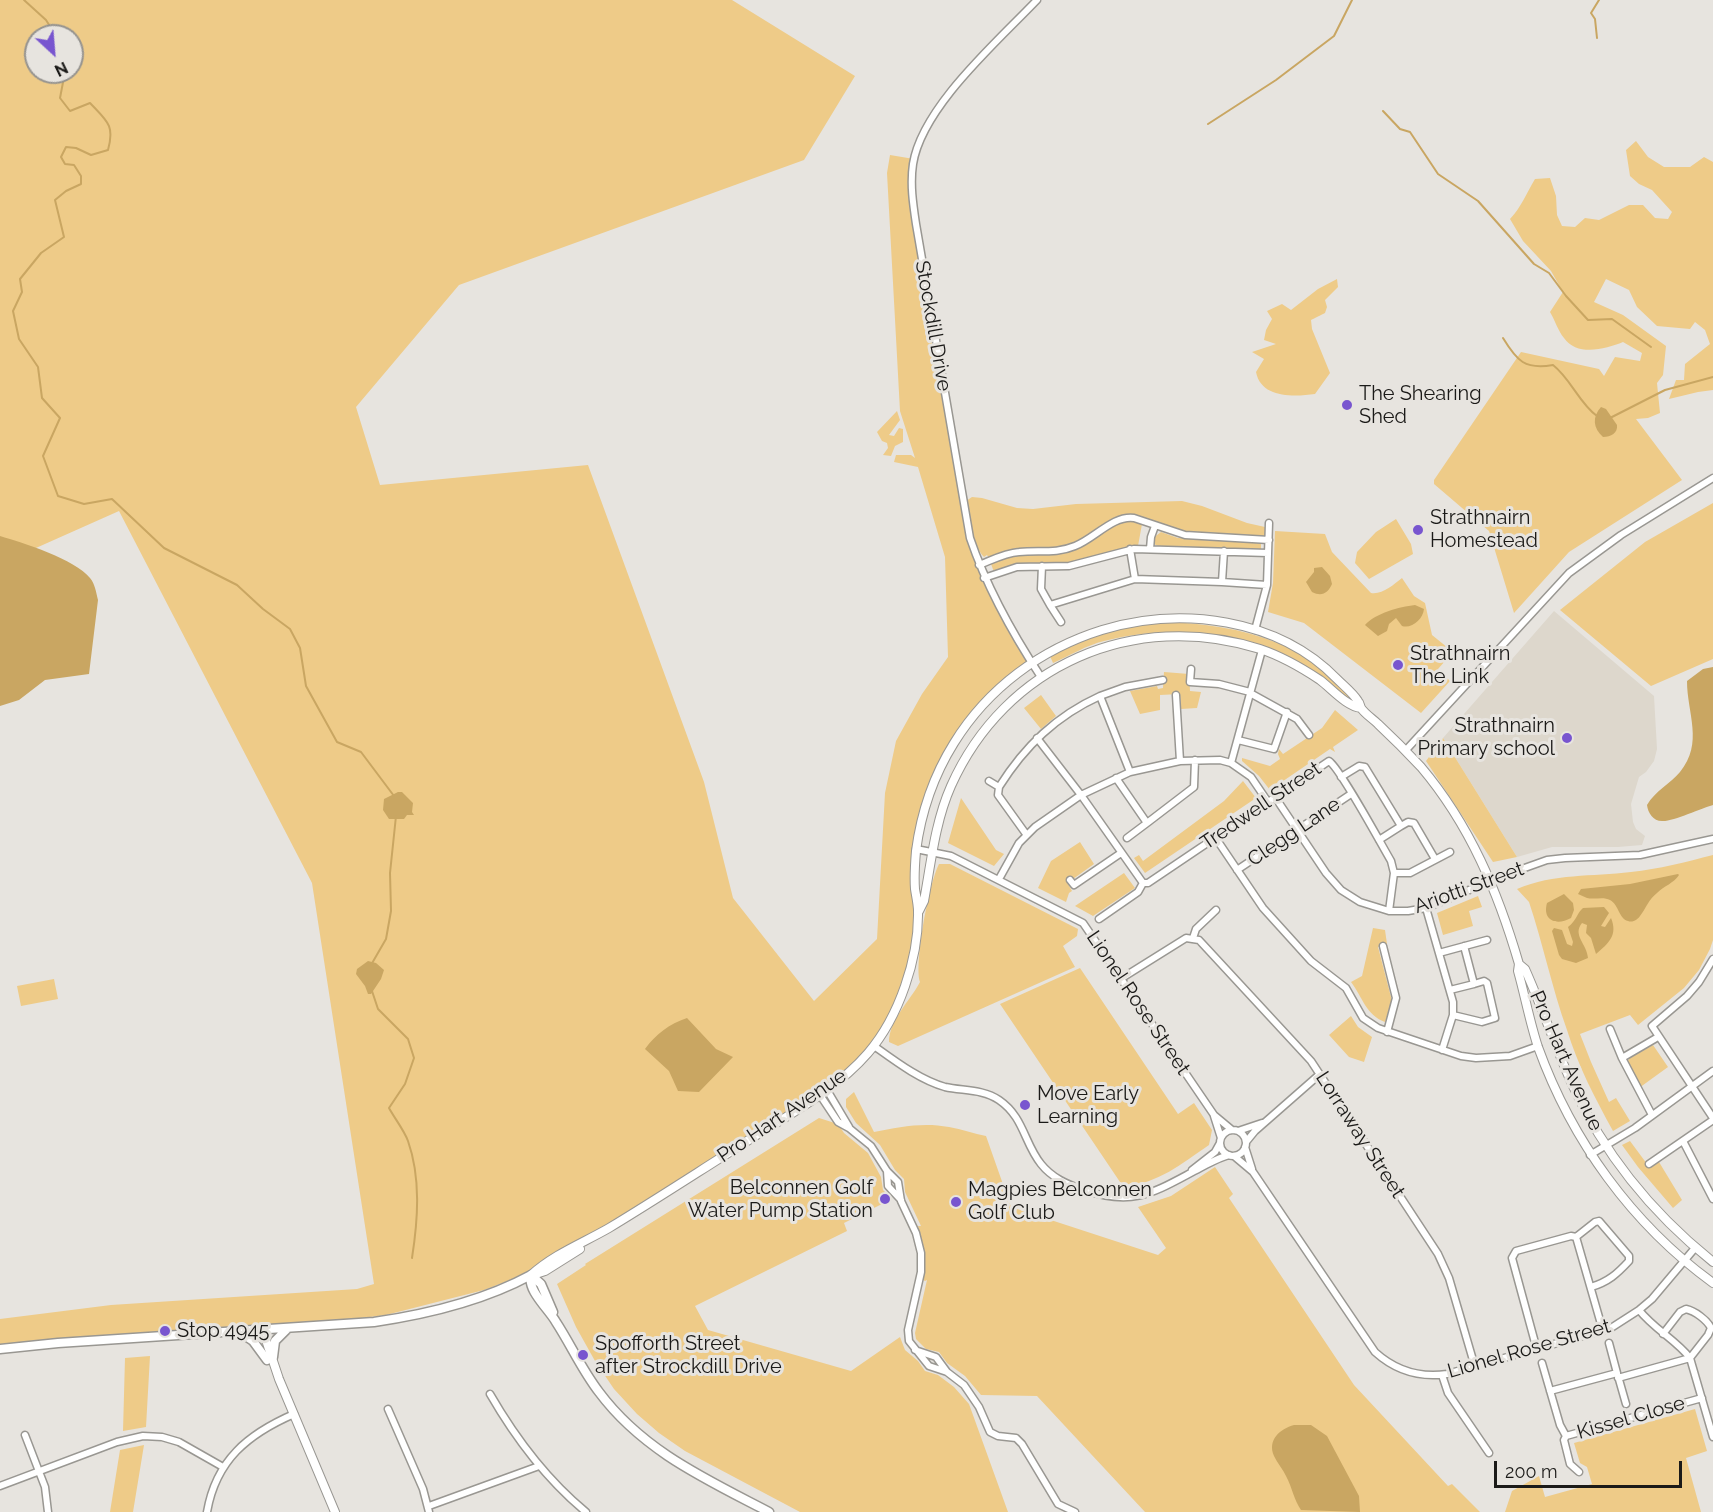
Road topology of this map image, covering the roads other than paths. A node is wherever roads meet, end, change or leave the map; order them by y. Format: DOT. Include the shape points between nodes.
graph roads {
  1 [pos="1037,0"];
  2 [pos="1713,478"];
  3 [pos="1269,523"];
  4 [pos="1155,526"];
  5 [pos="1269,540"];
  6 [pos="1130,549"];
  7 [pos="1150,549"];
  8 [pos="1224,551"];
  9 [pos="1268,553"];
  10 [pos="979,565"];
  11 [pos="1042,566"];
  12 [pos="984,579"];
  13 [pos="1135,579"];
  14 [pos="1222,582"];
  15 [pos="1267,585"];
  16 [pos="1050,606"];
  17 [pos="1061,622"];
  18 [pos="1255,630"];
  19 [pos="1262,650"];
  20 [pos="1032,663"];
  21 [pos="1189,668"];
  22 [pos="1041,677"];
  23 [pos="1163,680"];
  24 [pos="1250,693"];
  25 [pos="1176,695"];
  26 [pos="1100,696"];
  27 [pos="1361,708"];
  28 [pos="1287,712"];
  29 [pos="1309,735"];
  30 [pos="1037,738"];
  31 [pos="1238,740"];
  32 [pos="1406,750"];
  33 [pos="1195,760"];
  34 [pos="1180,761"];
  35 [pos="1232,763"];
  36 [pos="1130,772"];
  37 [pos="1341,777"];
  38 [pos="1116,778"];
  39 [pos="989,781"];
  40 [pos="999,787"];
  41 [pos="1351,794"];
  42 [pos="1081,795"];
  43 [pos="1275,797"];
  44 [pos="1268,802"];
  45 [pos="1147,823"];
  46 [pos="1401,826"];
  47 [pos="1298,830"];
  48 [pos="1026,834"];
  49 [pos="1215,837"];
  50 [pos="1126,838"];
  51 [pos="1713,839"];
  52 [pos="1379,840"];
  53 [pos="916,849"];
  54 [pos="933,852"];
  55 [pos="1450,852"];
  56 [pos="1121,853"];
  57 [pos="1436,859"];
  58 [pos="1237,870"];
  59 [pos="1394,873"];
  60 [pos="999,879"];
  61 [pos="1070,880"];
  62 [pos="1491,880"];
  63 [pos="1143,883"];
  64 [pos="1426,908"];
  65 [pos="1216,910"];
  66 [pos="918,911"];
  67 [pos="1389,911"];
  68 [pos="1099,919"];
  69 [pos="1193,938"];
  70 [pos="1486,940"];
  71 [pos="1383,946"];
  72 [pos="1464,946"];
  73 [pos="1439,953"];
  74 [pos="1713,959"];
  75 [pos="1519,964"];
  76 [pos="1122,978"];
  77 [pos="1474,984"];
  78 [pos="1450,990"];
  79 [pos="1453,1015"];
  80 [pos="1610,1029"];
  81 [pos="1388,1032"];
  82 [pos="1658,1037"];
  83 [pos="874,1046"];
  84 [pos="1538,1046"];
  85 [pos="1442,1050"];
  86 [pos="1622,1058"];
  87 [pos="1713,1071"];
  88 [pos="1320,1074"];
  89 [pos="1692,1086"];
  90 [pos="823,1092"];
  91 [pos="1214,1115"];
  92 [pos="1652,1115"];
  93 [pos="1713,1119"];
  94 [pos="1265,1122"];
  95 [pos="1235,1131"];
  96 [pos="1221,1140"];
  97 [pos="1683,1141"];
  98 [pos="1245,1144"];
  99 [pos="1606,1146"];
  100 [pos="1231,1155"];
  101 [pos="1590,1155"];
  102 [pos="1649,1164"];
  103 [pos="1253,1172"];
  104 [pos="1189,1173"];
  105 [pos="1713,1199"];
  106 [pos="1576,1237"];
  107 [pos="1695,1248"];
  108 [pos="1684,1261"];
  109 [pos="1713,1262"];
  110 [pos="531,1275"];
  111 [pos="1713,1283"];
  112 [pos="1591,1287"];
  113 [pos="1639,1310"];
  114 [pos="288,1328"];
  115 [pos="258,1330"];
  116 [pos="238,1331"];
  117 [pos="1603,1331"];
  118 [pos="1663,1334"];
  119 [pos="1711,1337"];
  120 [pos="1608,1343"];
  121 [pos="0,1349"];
  122 [pos="915,1350"];
  123 [pos="1537,1350"];
  124 [pos="270,1358"];
  125 [pos="1690,1358"];
  126 [pos="1542,1363"];
  127 [pos="1475,1367"];
  128 [pos="947,1372"];
  129 [pos="1442,1375"];
  130 [pos="1618,1376"];
  131 [pos="1550,1391"];
  132 [pos="490,1394"];
  133 [pos="1702,1398"];
  134 [pos="1626,1404"];
  135 [pos="388,1409"];
  136 [pos="294,1414"];
  137 [pos="26,1435"];
  138 [pos="1566,1436"];
  139 [pos="1713,1437"];
  140 [pos="1488,1452"];
  141 [pos="539,1466"];
  142 [pos="224,1467"];
  143 [pos="39,1471"];
  144 [pos="1579,1472"];
  145 [pos="0,1486"];
  146 [pos="429,1509"];
  147 [pos="48,1512"];
  148 [pos="207,1512"];
  149 [pos="335,1512"];
  150 [pos="586,1512"];
  151 [pos="770,1512"];
  152 [pos="1074,1512"];
  1 -- 10 [label="street, Stockdill Drive" via="941,104 923,133 913,164 915,224 970,538"];
  2 -- 32 [label="street" via="1621,535 1569,573"];
  3 -- 5 [label="street"];
  4 -- 5 [label="street" via="1194,536"];
  4 -- 7 [label="street"];
  4 -- 10 [label="street" via="1125,518 1070,548 1018,552"];
  5 -- 9 [label="street"];
  6 -- 7 [label="street"];
  6 -- 11 [label="street" via="1078,564"];
  6 -- 13 [label="street"];
  7 -- 8 [label="street"];
  8 -- 9 [label="street"];
  8 -- 14 [label="street"];
  9 -- 15 [label="street"];
  10 -- 12 [label="street, Stockdill Drive"];
  11 -- 12 [label="street" via="1017,567"];
  11 -- 16 [label="street" via="1041,589"];
  12 -- 20 [label="street, Stockdill Drive"];
  13 -- 14 [label="street"];
  13 -- 16 [label="street"];
  14 -- 15 [label="street"];
  15 -- 18 [label="street"];
  16 -- 17 [label="street"];
  18 -- 20 [label="street, Pro Hart Avenue" via="1199,619 1142,621 1087,634"];
  18 -- 27 [label="street, Pro Hart Avenue" via="1286,641 1314,658 1357,699"];
  19 -- 22 [label="street, Pro Hart Avenue" via="1205,637 1148,637 1092,651"];
  19 -- 24 [label="street"];
  19 -- 27 [label="street, Pro Hart Avenue" via="1303,669"];
  20 -- 22 [label="street, Stockdill Drive"];
  20 -- 53 [label="street, Pro Hart Avenue" via="989,698 954,743 930,794"];
  21 -- 24 [label="street" via="1190,682 1219,684"];
  22 -- 54 [label="street, Pro Hart Avenue" via="991,720 961,764 945,800"];
  23 -- 26 [label="street"];
  24 -- 28 [label="street"];
  24 -- 31 [label="street"];
  25 -- 34 [label="street"];
  26 -- 30 [label="street" via="1064,716"];
  26 -- 36 [label="street"];
  27 -- 32 [label="street, Pro Hart Avenue"];
  28 -- 29 [label="street"];
  28 -- 31 [label="street" via="1274,749"];
  30 -- 40 [label="street"];
  30 -- 42 [label="street"];
  31 -- 35 [label="street"];
  32 -- 62 [label="street, Pro Hart Avenue" via="1448,803"];
  33 -- 34 [label="street"];
  33 -- 35 [label="street"];
  33 -- 45 [label="street" via="1194,788"];
  34 -- 36 [label="street"];
  35 -- 44 [label="street" via="1251,777"];
  36 -- 38 [label="street"];
  37 -- 41 [label="street, Tredwell Street"];
  37 -- 43 [label="street, Tredwell Street" via="1329,761"];
  37 -- 46 [label="street" via="1359,766 1365,767"];
  38 -- 42 [label="street"];
  38 -- 45 [label="street"];
  39 -- 40 [label="street"];
  40 -- 48 [label="street" via="999,795"];
  41 -- 47 [label="street, Clegg Lane"];
  41 -- 52 [label="street, Tredwell Street"];
  42 -- 48 [label="street"];
  42 -- 56 [label="street"];
  43 -- 44 [label="street, Tredwell Street"];
  43 -- 47 [label="street, Ariotti Street"];
  44 -- 49 [label="street, Tredwell Street"];
  45 -- 50 [label="street"];
  46 -- 52 [label="street"];
  46 -- 57 [label="street" via="1414,823"];
  47 -- 58 [label="street, Clegg Lane"];
  47 -- 67 [label="street, Ariotti Street" via="1341,890 1360,902"];
  48 -- 60 [label="street"];
  49 -- 58 [label="street"];
  49 -- 63 [label="street, Tredwell Street"];
  51 -- 62 [label="street, Ariotti Street" via="1640,855 1547,860"];
  52 -- 59 [label="street, Tredwell Street"];
  53 -- 54 [label="street, Lionel Rose Street"];
  53 -- 66 [label="street, Pro Hart Avenue"];
  54 -- 60 [label="street, Lionel Rose Street" via="951,856"];
  54 -- 66 [label="street, Pro Hart Avenue" via="924,901"];
  55 -- 57 [label="street"];
  56 -- 61 [label="street" via="1074,885"];
  56 -- 63 [label="street"];
  57 -- 59 [label="street" via="1410,873"];
  58 -- 81 [label="street" via="1263,908 1311,961 1346,988 1364,1018"];
  59 -- 67 [label="street"];
  60 -- 76 [label="street, Lionel Rose Street" via="1083,923"];
  62 -- 64 [label="street, Ariotti Street"];
  62 -- 75 [label="street, Pro Hart Avenue"];
  63 -- 68 [label="street, Tredwell Street" via="1138,892"];
  64 -- 67 [label="street, Ariotti Street"];
  64 -- 73 [label="street"];
  65 -- 69 [label="street" via="1195,930"];
  66 -- 83 [label="street, Pro Hart Avenue" via="913,959 905,987"];
  69 -- 76 [label="street" via="1186,938"];
  69 -- 88 [label="street, Lorraway Street" via="1204,944"];
  70 -- 72 [label="street"];
  71 -- 81 [label="street" via="1396,998"];
  72 -- 73 [label="street"];
  72 -- 77 [label="street"];
  73 -- 78 [label="street"];
  74 -- 82 [label="street" via="1687,996 1652,1026"];
  75 -- 84 [label="street, Pro Hart Avenue"];
  75 -- 99 [label="street, Pro Hart Avenue" via="1542,1007 1576,1092"];
  76 -- 91 [label="street, Lionel Rose Street"];
  77 -- 78 [label="street"];
  77 -- 79 [label="street" via="1487,982 1495,1018 1482,1022"];
  78 -- 79 [label="street"];
  79 -- 85 [label="street"];
  80 -- 86 [label="street"];
  81 -- 85 [label="street"];
  82 -- 86 [label="street"];
  82 -- 89 [label="street"];
  83 -- 90 [label="street, Pro Hart Avenue"];
  83 -- 104 [label="street" via="938,1084 998,1099 1019,1121 1042,1166 1066,1183 1103,1196 1130,1198 1156,1192"];
  84 -- 85 [label="street" via="1491,1058 1468,1058"];
  84 -- 101 [label="street, Pro Hart Avenue" via="1556,1091"];
  86 -- 92 [label="street"];
  87 -- 89 [label="street"];
  88 -- 94 [label="street"];
  88 -- 127 [label="street, Lorraway Street" via="1444,1266"];
  89 -- 92 [label="street"];
  89 -- 93 [label="street"];
  90 -- 110 [label="street, Pro Hart Avenue"];
  90 -- 122 [label="street" via="849,1128 871,1146 886,1171 888,1186 901,1201 916,1233 921,1253 919,1285 908,1335"];
  91 -- 95 [label="street, Lionel Rose Street"];
  91 -- 96 [label="street, Lionel Rose Street"];
  92 -- 99 [label="street"];
  93 -- 97 [label="street"];
  94 -- 95 [label="street"];
  94 -- 98 [label="street"];
  95 -- 96 [label="street" via="1226,1133"];
  95 -- 98 [label="street" via="1243,1135"];
  96 -- 100 [label="street" via="1224,1151"];
  96 -- 104 [label="street" via="1215,1152"];
  97 -- 102 [label="street"];
  97 -- 105 [label="street"];
  98 -- 100 [label="street" via="1241,1153"];
  98 -- 103 [label="street, Lionel Rose Street"];
  99 -- 101 [label="street"];
  99 -- 107 [label="street, Pro Hart Avenue" via="1646,1200"];
  100 -- 103 [label="street, Lionel Rose Street"];
  100 -- 104 [label="street"];
  101 -- 108 [label="street, Pro Hart Avenue" via="1634,1211"];
  103 -- 129 [label="street, Lionel Rose Street" via="1375,1352 1411,1374"];
  106 -- 112 [label="street"];
  106 -- 112 [label="street" via="1599,1221 1629,1256 1614,1277"];
  106 -- 123 [label="street" via="1512,1255"];
  107 -- 108 [label="street, Lionel Rose Street"];
  107 -- 109 [label="street, Pro Hart Avenue"];
  108 -- 111 [label="street, Pro Hart Avenue"];
  108 -- 113 [label="street, Lionel Rose Street"];
  110 -- 114 [label="main road" via="497,1291 418,1315"];
  110 -- 151 [label="main road" via="544,1290 585,1373 629,1427 686,1469"];
  112 -- 117 [label="street"];
  113 -- 117 [label="street, Lionel Rose Street"];
  113 -- 118 [label="street"];
  114 -- 115 [label="main road"];
  114 -- 124 [label="main road" via="275,1341"];
  115 -- 116 [label="main road"];
  115 -- 124 [label="street" via="265,1337"];
  116 -- 121 [label="main road"];
  116 -- 124 [label="main road"];
  117 -- 123 [label="street, Lionel Rose Street"];
  118 -- 119 [label="street" via="1686,1309 1708,1323"];
  118 -- 125 [label="street"];
  119 -- 125 [label="street"];
  120 -- 130 [label="street"];
  122 -- 128 [label="street" via="929,1366"];
  122 -- 128 [label="street" via="936,1357"];
  123 -- 127 [label="street, Lionel Rose Street"];
  124 -- 136 [label="street"];
  125 -- 130 [label="street"];
  125 -- 133 [label="street"];
  126 -- 131 [label="street"];
  127 -- 129 [label="street, Lionel Rose Street"];
  128 -- 152 [label="street" via="972,1395 990,1432 1016,1438 1058,1504"];
  129 -- 140 [label="street" via="1448,1393"];
  130 -- 131 [label="street"];
  130 -- 134 [label="street"];
  131 -- 138 [label="street"];
  132 -- 141 [label="street"];
  133 -- 138 [label="street, Kissel Close"];
  133 -- 139 [label="street"];
  135 -- 146 [label="street"];
  136 -- 142 [label="street" via="250,1438"];
  136 -- 149 [label="street"];
  137 -- 143 [label="street"];
  138 -- 144 [label="street, Kissel Close" via="1570,1464"];
  141 -- 146 [label="street"];
  141 -- 150 [label="street"];
  142 -- 143 [label="street" via="179,1442 143,1436"];
  142 -- 148 [label="street"];
  143 -- 145 [label="street"];
  143 -- 147 [label="street"];
}
